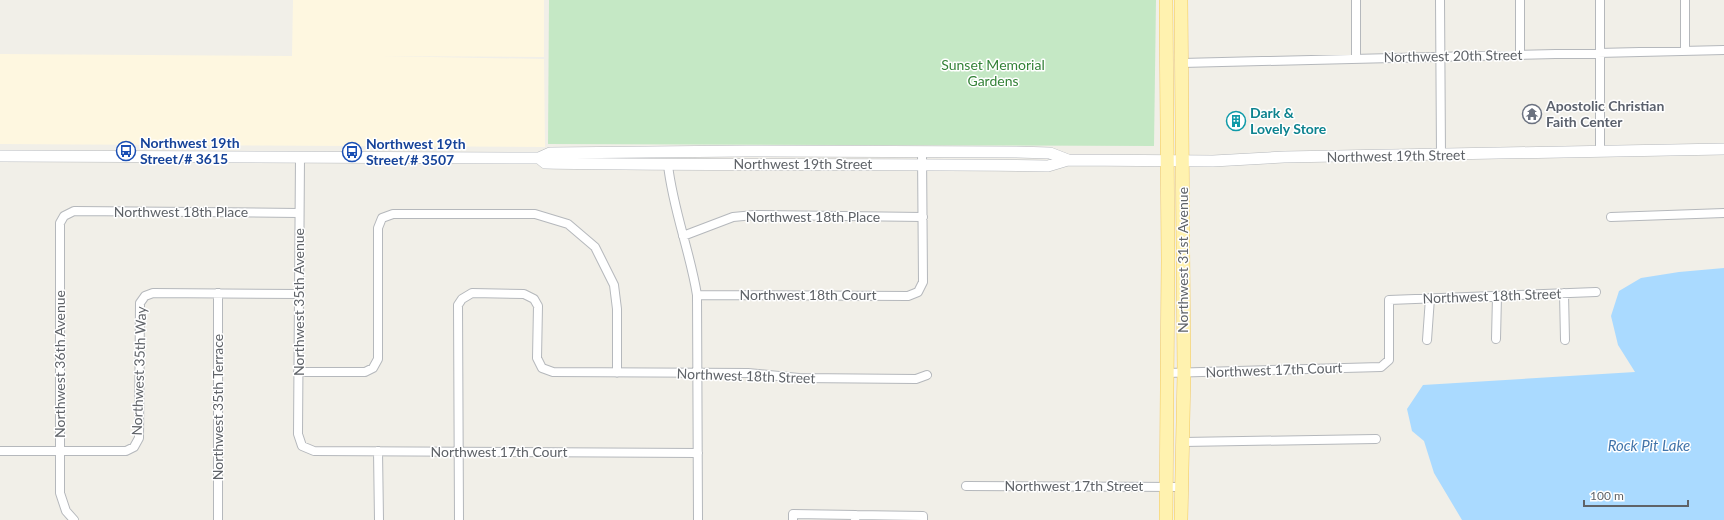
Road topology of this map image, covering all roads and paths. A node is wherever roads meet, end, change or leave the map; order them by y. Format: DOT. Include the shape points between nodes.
graph roads {
  1 [pos="1166,0"];
  2 [pos="1181,0"];
  3 [pos="1356,0"];
  4 [pos="1440,0"];
  5 [pos="1520,0"];
  6 [pos="1600,0"];
  7 [pos="1685,0"];
  8 [pos="1724,50"];
  9 [pos="1685,51"];
  10 [pos="1600,53"];
  11 [pos="1520,54"];
  12 [pos="1441,56"];
  13 [pos="1356,58"];
  14 [pos="1182,63"];
  15 [pos="1724,149"];
  16 [pos="922,152"];
  17 [pos="1600,152"];
  18 [pos="1441,155"];
  19 [pos="0,156"];
  20 [pos="300,157"];
  21 [pos="538,158"];
  22 [pos="1068,160"];
  23 [pos="1168,161"];
  24 [pos="1183,161"];
  25 [pos="922,164"];
  26 [pos="668,165"];
  27 [pos="299,213"];
  28 [pos="1724,213"];
  29 [pos="64,216"];
  30 [pos="923,217"];
  31 [pos="1611,217"];
  32 [pos="683,236"];
  33 [pos="1596,292"];
  34 [pos="1564,293"];
  35 [pos="218,294"];
  36 [pos="299,294"];
  37 [pos="697,294"];
  38 [pos="1497,296"];
  39 [pos="1430,298"];
  40 [pos="1496,339"];
  41 [pos="1427,340"];
  42 [pos="1565,340"];
  43 [pos="1381,367"];
  44 [pos="298,372"];
  45 [pos="617,373"];
  46 [pos="698,373"];
  47 [pos="1167,373"];
  48 [pos="1184,373"];
  49 [pos="927,375"];
  50 [pos="1376,439"];
  51 [pos="1183,442"];
  52 [pos="302,446"];
  53 [pos="0,450"];
  54 [pos="60,451"];
  55 [pos="378,451"];
  56 [pos="458,452"];
  57 [pos="698,452"];
  58 [pos="966,486"];
  59 [pos="1166,486"];
  60 [pos="1182,487"];
  61 [pos="856,518"];
  62 [pos="923,518"];
  63 [pos="74,520"];
  64 [pos="218,520"];
  65 [pos="378,520"];
  66 [pos="459,520"];
  67 [pos="698,520"];
  68 [pos="793,520"];
  69 [pos="1166,520"];
  70 [pos="1181,520"];
  1 -- 23 [label="main road, Northwest 31st Avenue"];
  2 -- 14 [label="main road, Northwest 31st Avenue"];
  3 -- 13 [label="street"];
  4 -- 12 [label="street"];
  5 -- 11 [label="street"];
  6 -- 10 [label="street"];
  7 -- 9 [label="street"];
  8 -- 9 [label="street, Northwest 20th Street"];
  9 -- 10 [label="street, Northwest 20th Street"];
  10 -- 11 [label="street, Northwest 20th Street"];
  10 -- 17 [label="street"];
  11 -- 12 [label="street, Northwest 20th Street"];
  12 -- 13 [label="street, Northwest 20th Street"];
  12 -- 18 [label="street"];
  13 -- 14 [label="street, Northwest 20th Street"];
  14 -- 24 [label="main road, Northwest 31st Avenue"];
  15 -- 17 [label="street, Northwest 19th Street"];
  16 -- 21 [label="street, Northwest 19th Street" via="550,153"];
  16 -- 22 [label="street, Northwest 19th Street" via="1050,154"];
  16 -- 25 [label="street"];
  17 -- 18 [label="street, Northwest 19th Street"];
  18 -- 24 [label="street, Northwest 19th Street"];
  19 -- 20 [label="street, Northwest 19th Street"];
  20 -- 21 [label="street, Northwest 19th Street"];
  20 -- 27 [label="street, Northwest 35th Avenue"];
  21 -- 26 [label="street, Northwest 19th Street" via="545,163"];
  22 -- 23 [label="street, Northwest 19th Street"];
  22 -- 25 [label="street, Northwest 19th Street" via="1048,166"];
  23 -- 24 [label="street, Northwest 19th Street"];
  23 -- 47 [label="main road, Northwest 31st Avenue"];
  24 -- 48 [label="main road, Northwest 31st Avenue"];
  25 -- 26 [label="street, Northwest 19th Street"];
  25 -- 30 [label="street"];
  26 -- 32 [label="street" via="671,194"];
  27 -- 29 [label="street, Northwest 18th Place" via="74,211"];
  27 -- 36 [label="street, Northwest 35th Avenue"];
  28 -- 31 [label="street"];
  29 -- 54 [label="street, Northwest 36th Avenue" via="60,223"];
  30 -- 32 [label="street, Northwest 18th Place" via="754,215 733,217"];
  30 -- 37 [label="street, Northwest 18th Court" via="923,282 918,292 908,296"];
  32 -- 37 [label="street" via="694,272"];
  33 -- 34 [label="street, Northwest 18th Street"];
  34 -- 38 [label="street, Northwest 18th Street"];
  34 -- 42 [label="street"];
  35 -- 36 [label="street"];
  35 -- 54 [label="street, Northwest 35th Way" via="153,293 145,296 140,302 138,438 134,446 126,451"];
  35 -- 64 [label="street, Northwest 35th Terrace"];
  36 -- 44 [label="street, Northwest 35th Avenue"];
  37 -- 46 [label="street"];
  38 -- 39 [label="street, Northwest 18th Street"];
  38 -- 40 [label="street"];
  39 -- 41 [label="street"];
  39 -- 43 [label="street, Northwest 18th Street" via="1389,300 1388,360"];
  43 -- 48 [label="street, Northwest 17th Court"];
  44 -- 45 [label="street" via="365,372 373,368 378,359 378,228 382,218 393,214 535,214 568,224 595,247 608,271 614,285 617,309"];
  44 -- 52 [label="street, Northwest 35th Avenue" via="298,434"];
  45 -- 46 [label="street, Northwest 18th Street"];
  45 -- 56 [label="street, Northwest 18th Street" via="553,372 542,368 537,358 538,306 534,298 524,294 472,293 458,305"];
  46 -- 49 [label="street, Northwest 18th Street" via="748,373 799,378 916,379"];
  46 -- 57 [label="street"];
  47 -- 48 [label="street, Northwest 17th Court"];
  47 -- 59 [label="main road, Northwest 31st Avenue"];
  48 -- 51 [label="main road, Northwest 31st Avenue"];
  50 -- 51 [label="street"];
  51 -- 60 [label="main road, Northwest 31st Avenue"];
  52 -- 55 [label="street, Northwest 17th Court" via="314,451"];
  53 -- 54 [label="street"];
  54 -- 63 [label="street, Northwest 36th Avenue" via="60,493 66,511"];
  55 -- 56 [label="street, Northwest 17th Court"];
  55 -- 65 [label="street"];
  56 -- 57 [label="street, Northwest 17th Court"];
  56 -- 66 [label="street"];
  57 -- 67 [label="street"];
  58 -- 59 [label="street, Northwest 17th Street"];
  59 -- 60 [label="street, Northwest 17th Street"];
  59 -- 69 [label="main road, Northwest 31st Avenue"];
  60 -- 70 [label="main road, Northwest 31st Avenue"];
  61 -- 62 [label="street"];
  61 -- 68 [label="street" via="793,514"];
}
